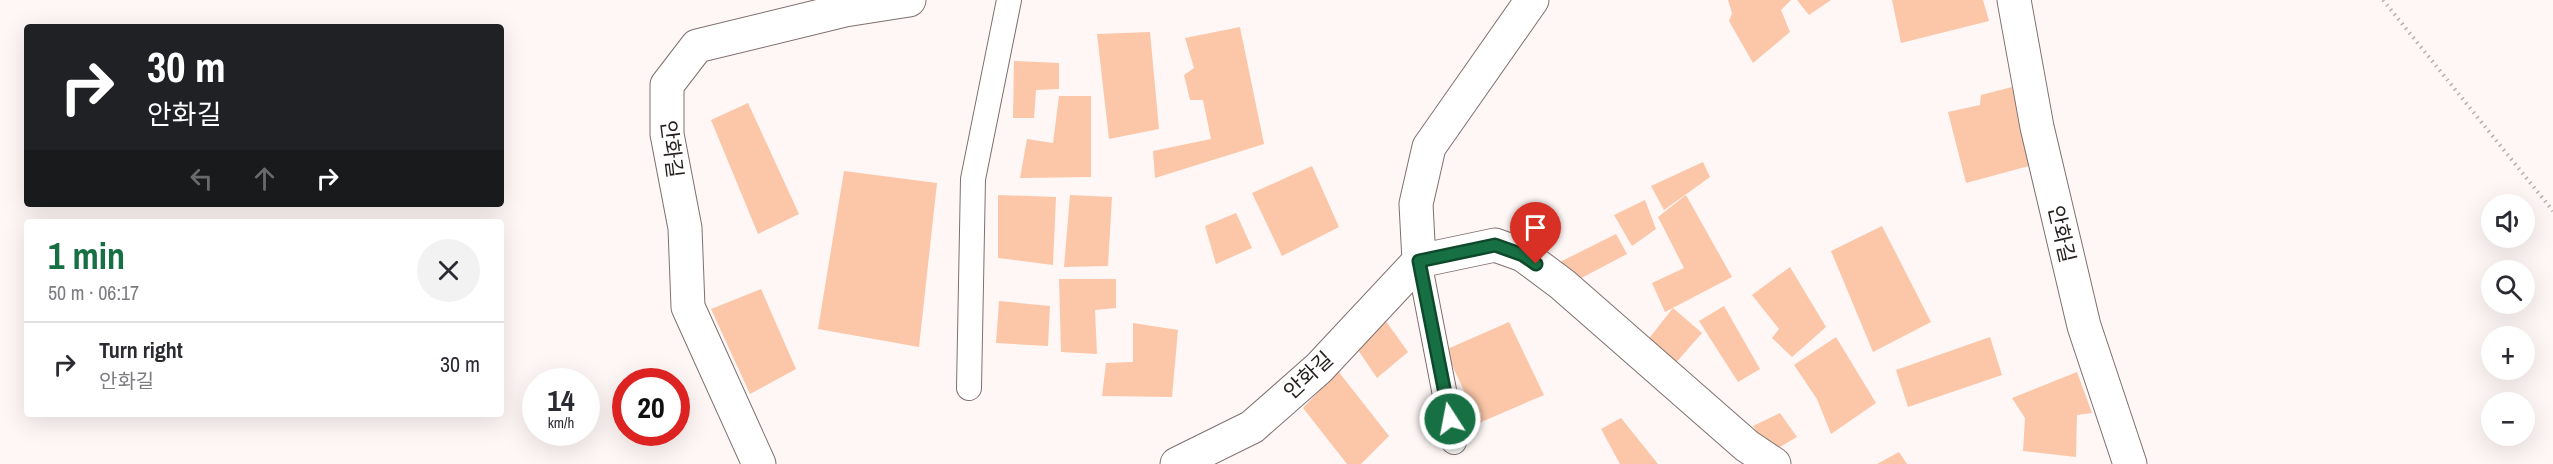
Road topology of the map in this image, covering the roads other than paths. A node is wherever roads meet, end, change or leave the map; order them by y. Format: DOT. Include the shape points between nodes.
graph roads {
  1 [pos="909,0"];
  2 [pos="1009,0"];
  3 [pos="1532,0"];
  4 [pos="2014,0"];
  5 [pos="1419,261"];
  6 [pos="969,388"];
  7 [pos="1454,442"];
  8 [pos="759,464"];
  9 [pos="1177,464"];
  10 [pos="1774,464"];
  11 [pos="2130,464"];
  1 -- 8 [label="street, 안화길" via="844,10 697,46 667,85 667,134 685,228 688,307"];
  2 -- 6 [label="lane" via="973,178"];
  3 -- 5 [label="street" via="1429,147 1416,204"];
  4 -- 11 [label="street, 안화길" via="2037,127 2084,326"];
  5 -- 7 [label="lane"];
  5 -- 9 [label="street, 안화길" via="1319,368 1252,427"];
  5 -- 10 [label="street" via="1495,245 1523,255 1614,328 1747,446"];
}
